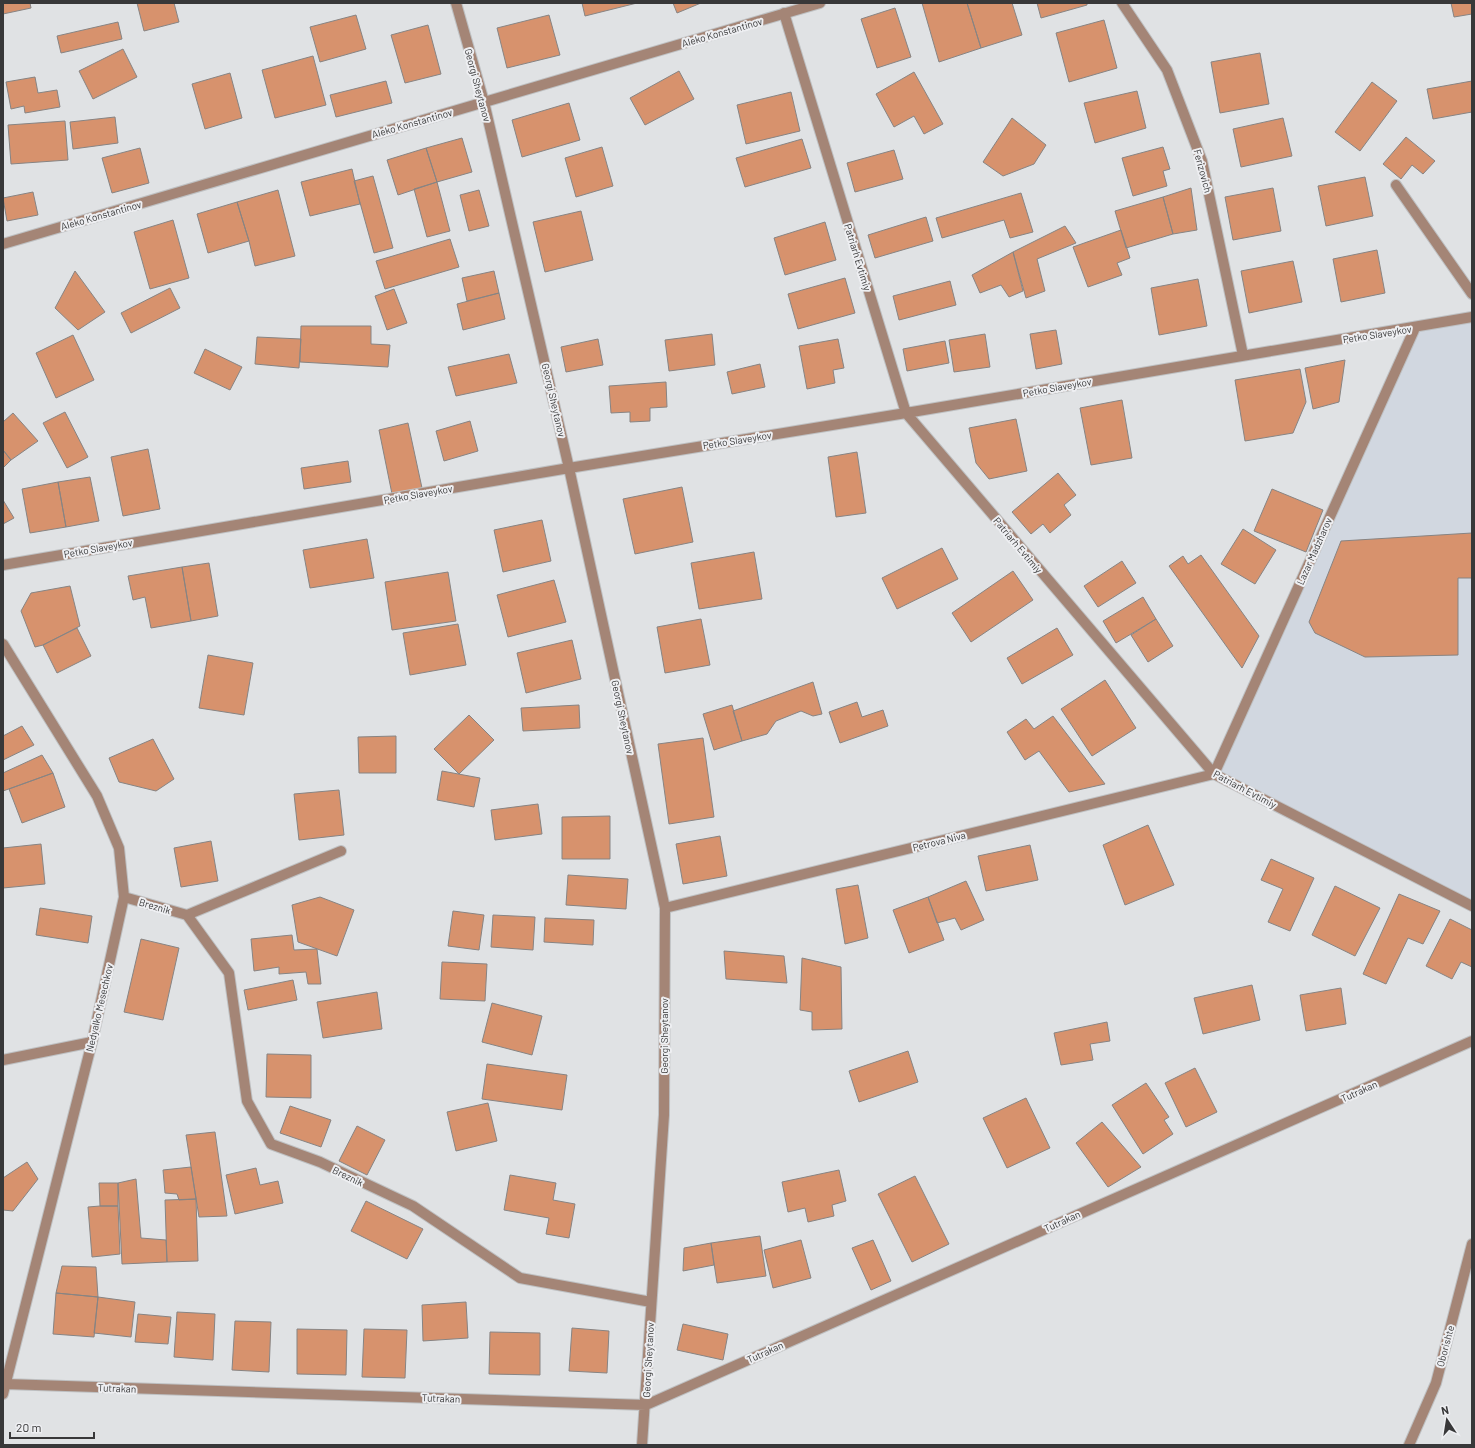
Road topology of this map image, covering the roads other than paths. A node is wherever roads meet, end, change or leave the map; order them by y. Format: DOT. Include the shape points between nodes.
graph roads {
  1 [pos="456,3"];
  2 [pos="820,3"];
  3 [pos="1122,3"];
  4 [pos="784,13"];
  5 [pos="484,102"];
  6 [pos="1396,185"];
  7 [pos="3,244"];
  8 [pos="1472,294"];
  9 [pos="1472,317"];
  10 [pos="1415,328"];
  11 [pos="1243,355"];
  12 [pos="906,413"];
  13 [pos="569,468"];
  14 [pos="3,565"];
  15 [pos="3,644"];
  16 [pos="1214,774"];
  17 [pos="341,851"];
  18 [pos="124,897"];
  19 [pos="1472,906"];
  20 [pos="665,908"];
  21 [pos="187,915"];
  22 [pos="1472,1041"];
  23 [pos="92,1042"];
  24 [pos="3,1060"];
  25 [pos="1472,1244"];
  26 [pos="651,1302"];
  27 [pos="4,1389"];
  28 [pos="646,1405"];
  29 [pos="642,1445"];
  30 [pos="1409,1445"];
  1 -- 5 [label="street, Georgi Sheytanov"];
  2 -- 4 [label="street, Aleko Konstantinov"];
  3 -- 11 [label="street, Ferizovich" via="1167,70 1202,161"];
  4 -- 5 [label="street, Aleko Konstantinov"];
  4 -- 12 [label="street, Patriarh Evtimiy"];
  5 -- 7 [label="street, Aleko Konstantinov"];
  5 -- 13 [label="street, Georgi Sheytanov"];
  6 -- 8 [label="street"];
  9 -- 10 [label="street, Petko Slaveykov"];
  10 -- 11 [label="street, Petko Slaveykov"];
  10 -- 16 [label="street, Lazar Madzharov"];
  11 -- 12 [label="street, Petko Slaveykov"];
  12 -- 13 [label="street, Petko Slaveykov"];
  12 -- 16 [label="street, Patriarh Evtimiy"];
  13 -- 14 [label="street, Petko Slaveykov"];
  13 -- 20 [label="street, Georgi Sheytanov"];
  15 -- 18 [label="street, Nedyalko Mesechkov" via="97,796 119,848"];
  16 -- 19 [label="street, Patriarh Evtimiy"];
  16 -- 20 [label="street, Petrova Niva"];
  17 -- 21 [label="street"];
  18 -- 21 [label="street, Breznik"];
  18 -- 23 [label="street, Nedyalko Mesechkov"];
  20 -- 26 [label="street, Georgi Sheytanov" via="664,1115"];
  21 -- 26 [label="street, Breznik" via="229,974 247,1101 271,1144 320,1162 413,1206 520,1278"];
  22 -- 28 [label="street, Tutrakan"];
  23 -- 24 [label="street"];
  23 -- 27 [label="street, Nedyalko Mesechkov"];
  25 -- 30 [label="street, Oborishte" via="1436,1383"];
  26 -- 28 [label="street, Georgi Sheytanov"];
  27 -- 28 [label="street, Tutrakan"];
  28 -- 29 [label="street, Georgi Sheytanov"];
}
